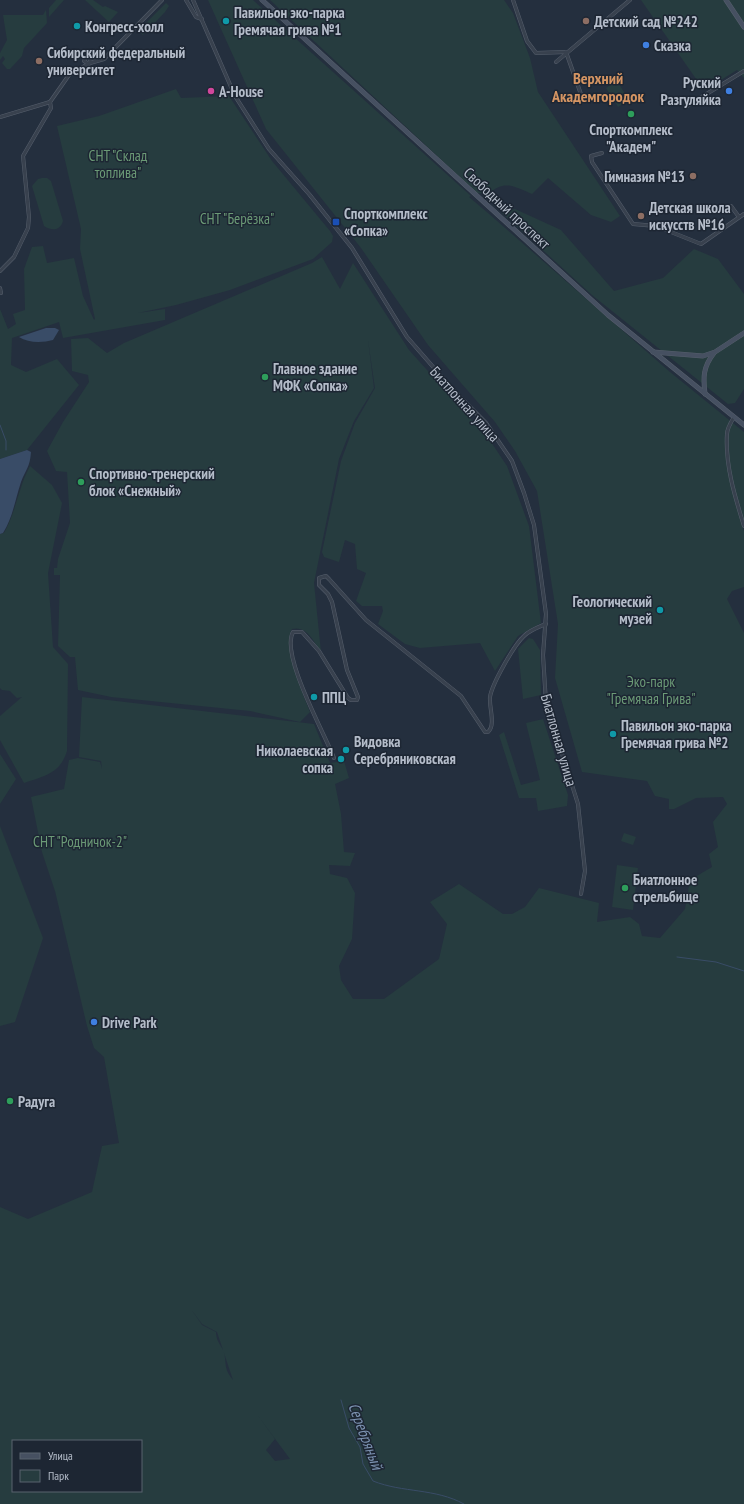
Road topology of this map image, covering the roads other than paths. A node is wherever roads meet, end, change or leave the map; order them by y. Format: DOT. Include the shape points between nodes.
graph roads {
  1 [pos="162,0"];
  2 [pos="186,0"];
  3 [pos="193,0"];
  4 [pos="262,0"];
  5 [pos="513,0"];
  6 [pos="630,0"];
  7 [pos="726,0"];
  8 [pos="202,19"];
  9 [pos="744,27"];
  10 [pos="566,52"];
  11 [pos="91,58"];
  12 [pos="97,60"];
  13 [pos="84,61"];
  14 [pos="556,62"];
  15 [pos="89,63"];
  16 [pos="81,67"];
  17 [pos="744,71"];
  18 [pos="583,100"];
  19 [pos="50,102"];
  20 [pos="687,106"];
  21 [pos="0,117"];
  22 [pos="602,153"];
  23 [pos="731,206"];
  24 [pos="744,214"];
  25 [pos="739,217"];
  26 [pos="0,271"];
  27 [pos="0,288"];
  28 [pos="2,293"];
  29 [pos="744,333"];
  30 [pos="652,352"];
  31 [pos="715,352"];
  32 [pos="705,394"];
  33 [pos="734,417"];
  34 [pos="744,425"];
  35 [pos="744,526"];
  36 [pos="546,624"];
  37 [pos="334,758"];
  38 [pos="581,894"];
  1 -- 12 [label="street" via="104,59"];
  2 -- 8 [label="street, Биатлонная улица" via="196,17"];
  3 -- 8 [label="street, Биатлонная улица"];
  4 -- 30 [label="main road, Свободный проспект" via="546,261"];
  5 -- 10 [label="street" via="527,41 536,54"];
  6 -- 10 [label="street"];
  7 -- 9 [label="main road"];
  8 -- 36 [label="street, Биатлонная улица" via="235,96 269,149 352,248 407,336 454,392 486,423 512,461 534,525"];
  10 -- 14 [label="street"];
  10 -- 18 [label="street"];
  11 -- 12 [label="street"];
  11 -- 13 [label="street" via="86,57"];
  11 -- 15 [label="street"];
  12 -- 15 [label="street"];
  13 -- 15 [label="street"];
  13 -- 16 [label="street"];
  15 -- 16 [label="street"];
  16 -- 19 [label="street" via="69,74"];
  17 -- 20 [label="street"];
  19 -- 21 [label="street"];
  19 -- 26 [label="street" via="51,108 23,156 28,228 14,257"];
  22 -- 25 [label="street" via="591,156 592,162 633,224 656,226 701,244"];
  23 -- 25 [label="street"];
  24 -- 25 [label="street"];
  27 -- 28 [label="street"];
  29 -- 31 [label="main road"];
  30 -- 31 [label="main road" via="699,356"];
  30 -- 32 [label="main road, Свободный проспект"];
  31 -- 32 [label="main road" via="706,363 703,373"];
  32 -- 33 [label="main road, Свободный проспект"];
  33 -- 34 [label="main road, Свободный проспект"];
  33 -- 35 [label="street" via="727,433 728,462"];
  36 -- 37 [label="street" via="525,634 495,682 490,704 492,729 485,732 461,696 366,620 326,576 321,577 318,582 332,602 347,670 357,700 348,698 319,651 302,632 293,632 291,643 297,672 307,700"];
  36 -- 38 [label="street, Биатлонная улица" via="543,655 545,698 578,804 585,871"];
}
